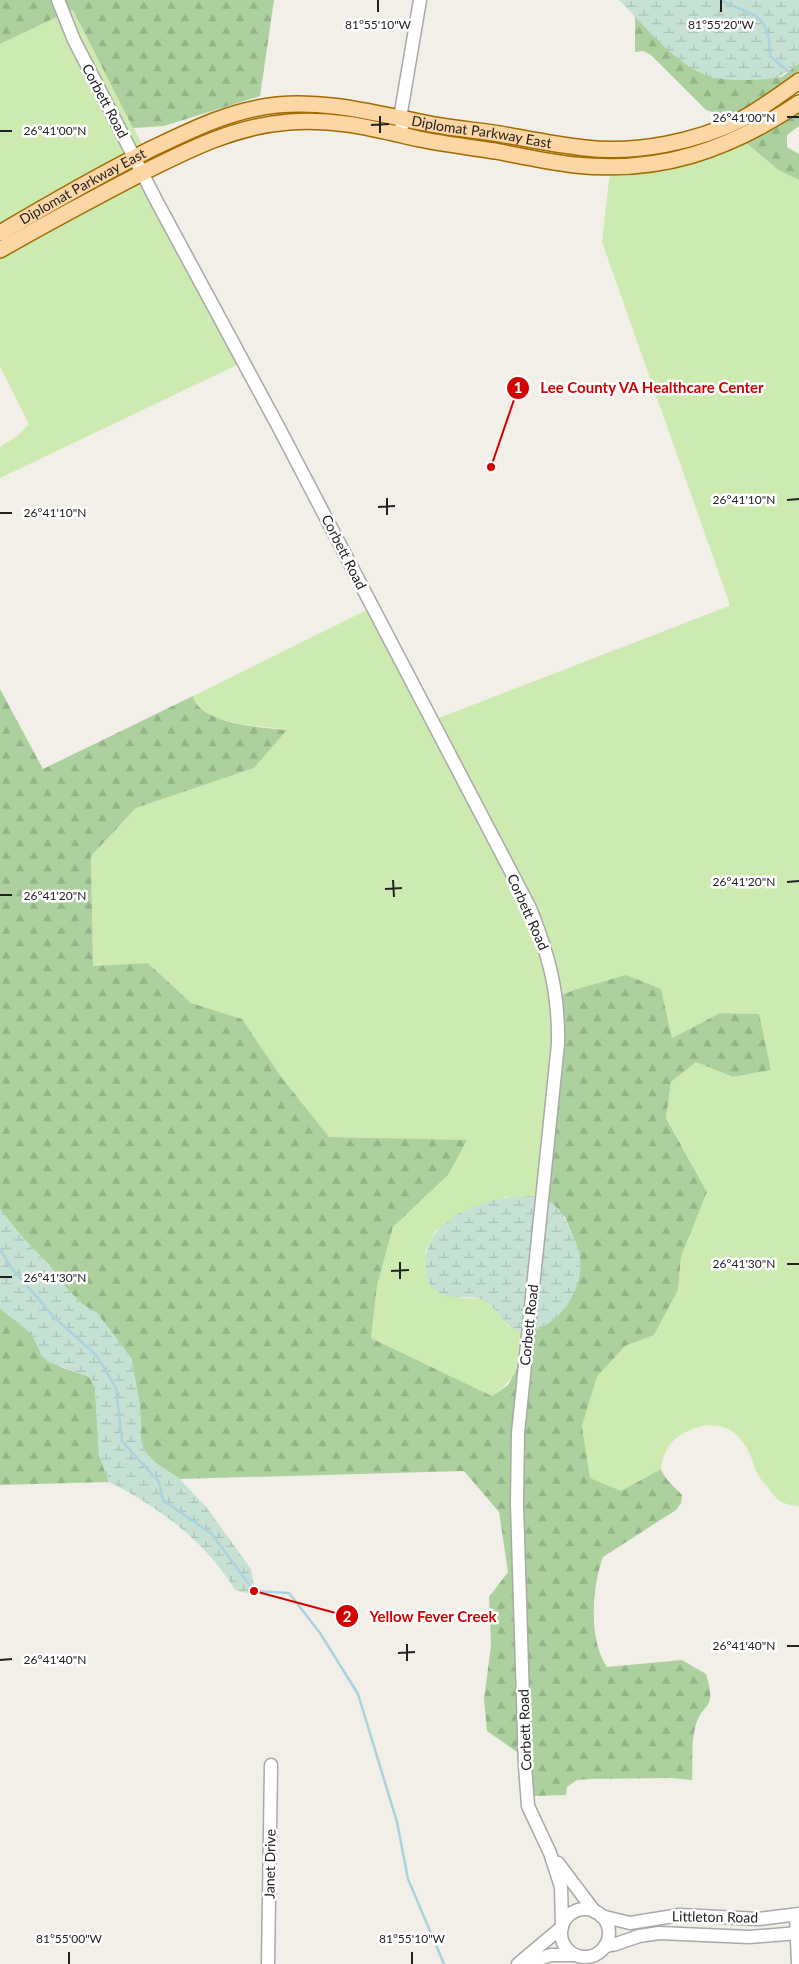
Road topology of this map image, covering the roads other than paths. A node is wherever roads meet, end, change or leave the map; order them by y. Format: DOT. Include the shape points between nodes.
graph roads {
  1 [pos="58,0"];
  2 [pos="420,0"];
  3 [pos="799,81"];
  4 [pos="799,103"];
  5 [pos="400,118"];
  6 [pos="720,128"];
  7 [pos="386,131"];
  8 [pos="405,135"];
  9 [pos="727,144"];
  10 [pos="134,158"];
  11 [pos="142,174"];
  12 [pos="0,233"];
  13 [pos="0,250"];
  14 [pos="271,1765"];
  15 [pos="550,1853"];
  16 [pos="598,1914"];
  17 [pos="798,1915"];
  18 [pos="562,1926"];
  19 [pos="798,1934"];
  20 [pos="605,1946"];
  21 [pos="574,1955"];
  22 [pos="268,1964"];
  23 [pos="518,1964"];
  24 [pos="525,1964"];
  25 [pos="798,1964"];
  1 -- 10 [label="street, Corbett Road" via="74,40"];
  2 -- 5 [label="street"];
  3 -- 6 [label="main road, Diplomat Parkway East" via="756,111"];
  4 -- 9 [label="main road, Diplomat Parkway East"];
  5 -- 6 [label="main road, Diplomat Parkway East" via="602,149 658,145"];
  5 -- 7 [label="street"];
  5 -- 8 [label="street"];
  5 -- 10 [label="main road, Diplomat Parkway East" via="321,104 264,106 214,119"];
  6 -- 9 [label="main road"];
  7 -- 8 [label="main road, Diplomat Parkway East"];
  7 -- 11 [label="main road, Diplomat Parkway East" via="323,121 261,126 202,143"];
  8 -- 9 [label="main road, Diplomat Parkway East" via="558,163 604,167 669,161"];
  10 -- 11 [label="street, Corbett Road"];
  10 -- 12 [label="main road, Diplomat Parkway East"];
  11 -- 13 [label="main road, Diplomat Parkway East"];
  11 -- 15 [label="street, Corbett Road" via="530,908 550,964 558,1010 558,1044 519,1424 517,1504 528,1806"];
  14 -- 22 [label="street, Janet Drive"];
  15 -- 16 [label="street"];
  15 -- 18 [label="street, Corbett Road" via="561,1887"];
  16 -- 17 [label="street, Littleton Road" via="630,1923 669,1916 760,1919"];
  16 -- 18 [label="street, Littleton Road" via="587,1909 575,1911"];
  16 -- 20 [label="street" via="609,1930"];
  17 -- 19 [label="street"];
  18 -- 21 [label="street" via="562,1942"];
  18 -- 23 [label="street, Littleton Road"];
  19 -- 20 [label="street, Littleton Road" via="749,1937 659,1933"];
  19 -- 25 [label="street"];
  20 -- 21 [label="street, Littleton Road" via="591,1956"];
  21 -- 24 [label="street, Littleton Road" via="551,1955"];
}
